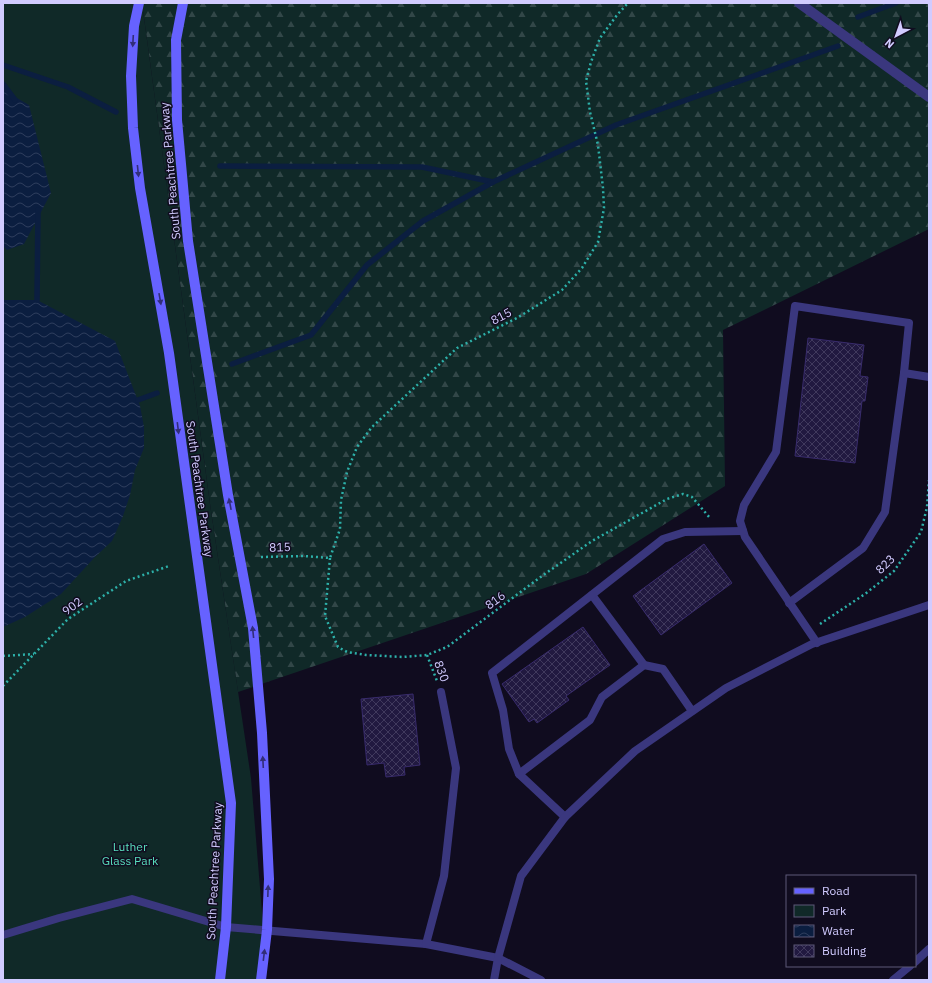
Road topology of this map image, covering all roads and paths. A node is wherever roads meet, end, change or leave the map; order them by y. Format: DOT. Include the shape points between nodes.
graph roads {
  1 [pos="139,3"];
  2 [pos="183,3"];
  3 [pos="628,3"];
  4 [pos="799,3"];
  5 [pos="929,97"];
  6 [pos="904,373"];
  7 [pos="929,377"];
  8 [pos="929,480"];
  9 [pos="743,531"];
  10 [pos="723,532"];
  11 [pos="261,557"];
  12 [pos="330,558"];
  13 [pos="168,566"];
  14 [pos="592,595"];
  15 [pos="789,603"];
  16 [pos="929,605"];
  17 [pos="810,632"];
  18 [pos="817,642"];
  19 [pos="34,654"];
  20 [pos="427,655"];
  21 [pos="3,656"];
  22 [pos="644,665"];
  23 [pos="3,686"];
  24 [pos="441,692"];
  25 [pos="692,711"];
  26 [pos="519,774"];
  27 [pos="565,817"];
  28 [pos="226,927"];
  29 [pos="267,930"];
  30 [pos="3,935"];
  31 [pos="426,944"];
  32 [pos="929,949"];
  33 [pos="498,958"];
  34 [pos="916,961"];
  35 [pos="909,967"];
  36 [pos="220,980"];
  37 [pos="260,980"];
  38 [pos="494,980"];
  39 [pos="541,980"];
  40 [pos="893,980"];
  1 -- 28 [label="main road, South Peachtree Parkway, one-way" via="134,26 133,128 140,188 169,354 231,803"];
  29 -- 2 [label="main road, South Peachtree Parkway, one-way" via="269,879 262,733 253,628 228,495 188,241 177,120 176,40"];
  3 -- 12 [label="path, 815" via="600,38 586,81 603,188 604,208 598,242 582,268 562,290 517,318 457,348 372,427 357,447 347,472 341,500 340,529"];
  4 -- 5 [label="street"];
  6 -- 7 [label="lane"];
  6 -- 9 [label="lane" via="909,323 795,306 776,452 744,505 740,522"];
  6 -- 15 [label="lane" via="885,512 863,548"];
  8 -- 17 [label="path, 823" via="927,507 921,532 894,571"];
  9 -- 10 [label="lane"];
  9 -- 15 [label="lane"];
  10 -- 14 [label="lane" via="686,532 663,540"];
  10 -- 20 [label="path, 816" via="692,497 683,494 667,499 592,541 447,647"];
  11 -- 12 [label="path, 815"];
  12 -- 20 [label="path, 816" via="325,616 338,647 347,652 366,655"];
  13 -- 19 [label="path, 902" via="126,581 68,619"];
  14 -- 22 [label="lane"];
  14 -- 26 [label="lane" via="492,673 503,710 509,748"];
  15 -- 17 [label="lane"];
  16 -- 18 [label="lane"];
  17 -- 18 [label="lane"];
  18 -- 25 [label="lane" via="726,688"];
  19 -- 21 [label="path"];
  19 -- 23 [label="path, 902"];
  20 -- 24 [label="path, 830"];
  22 -- 25 [label="lane" via="663,669"];
  22 -- 26 [label="lane" via="602,697 590,720"];
  24 -- 31 [label="lane" via="456,768 444,876"];
  25 -- 27 [label="lane" via="635,751"];
  26 -- 27 [label="lane"];
  27 -- 33 [label="lane" via="521,876"];
  28 -- 29 [label="lane"];
  28 -- 30 [label="lane" via="132,899"];
  28 -- 36 [label="main road, South Peachtree Parkway"];
  29 -- 31 [label="lane"];
  37 -- 29 [label="main road, South Peachtree Parkway, one-way"];
  31 -- 33 [label="lane"];
  32 -- 34 [label="lane"];
  33 -- 38 [label="lane"];
  33 -- 39 [label="lane"];
  35 -- 40 [label="lane"];
}
